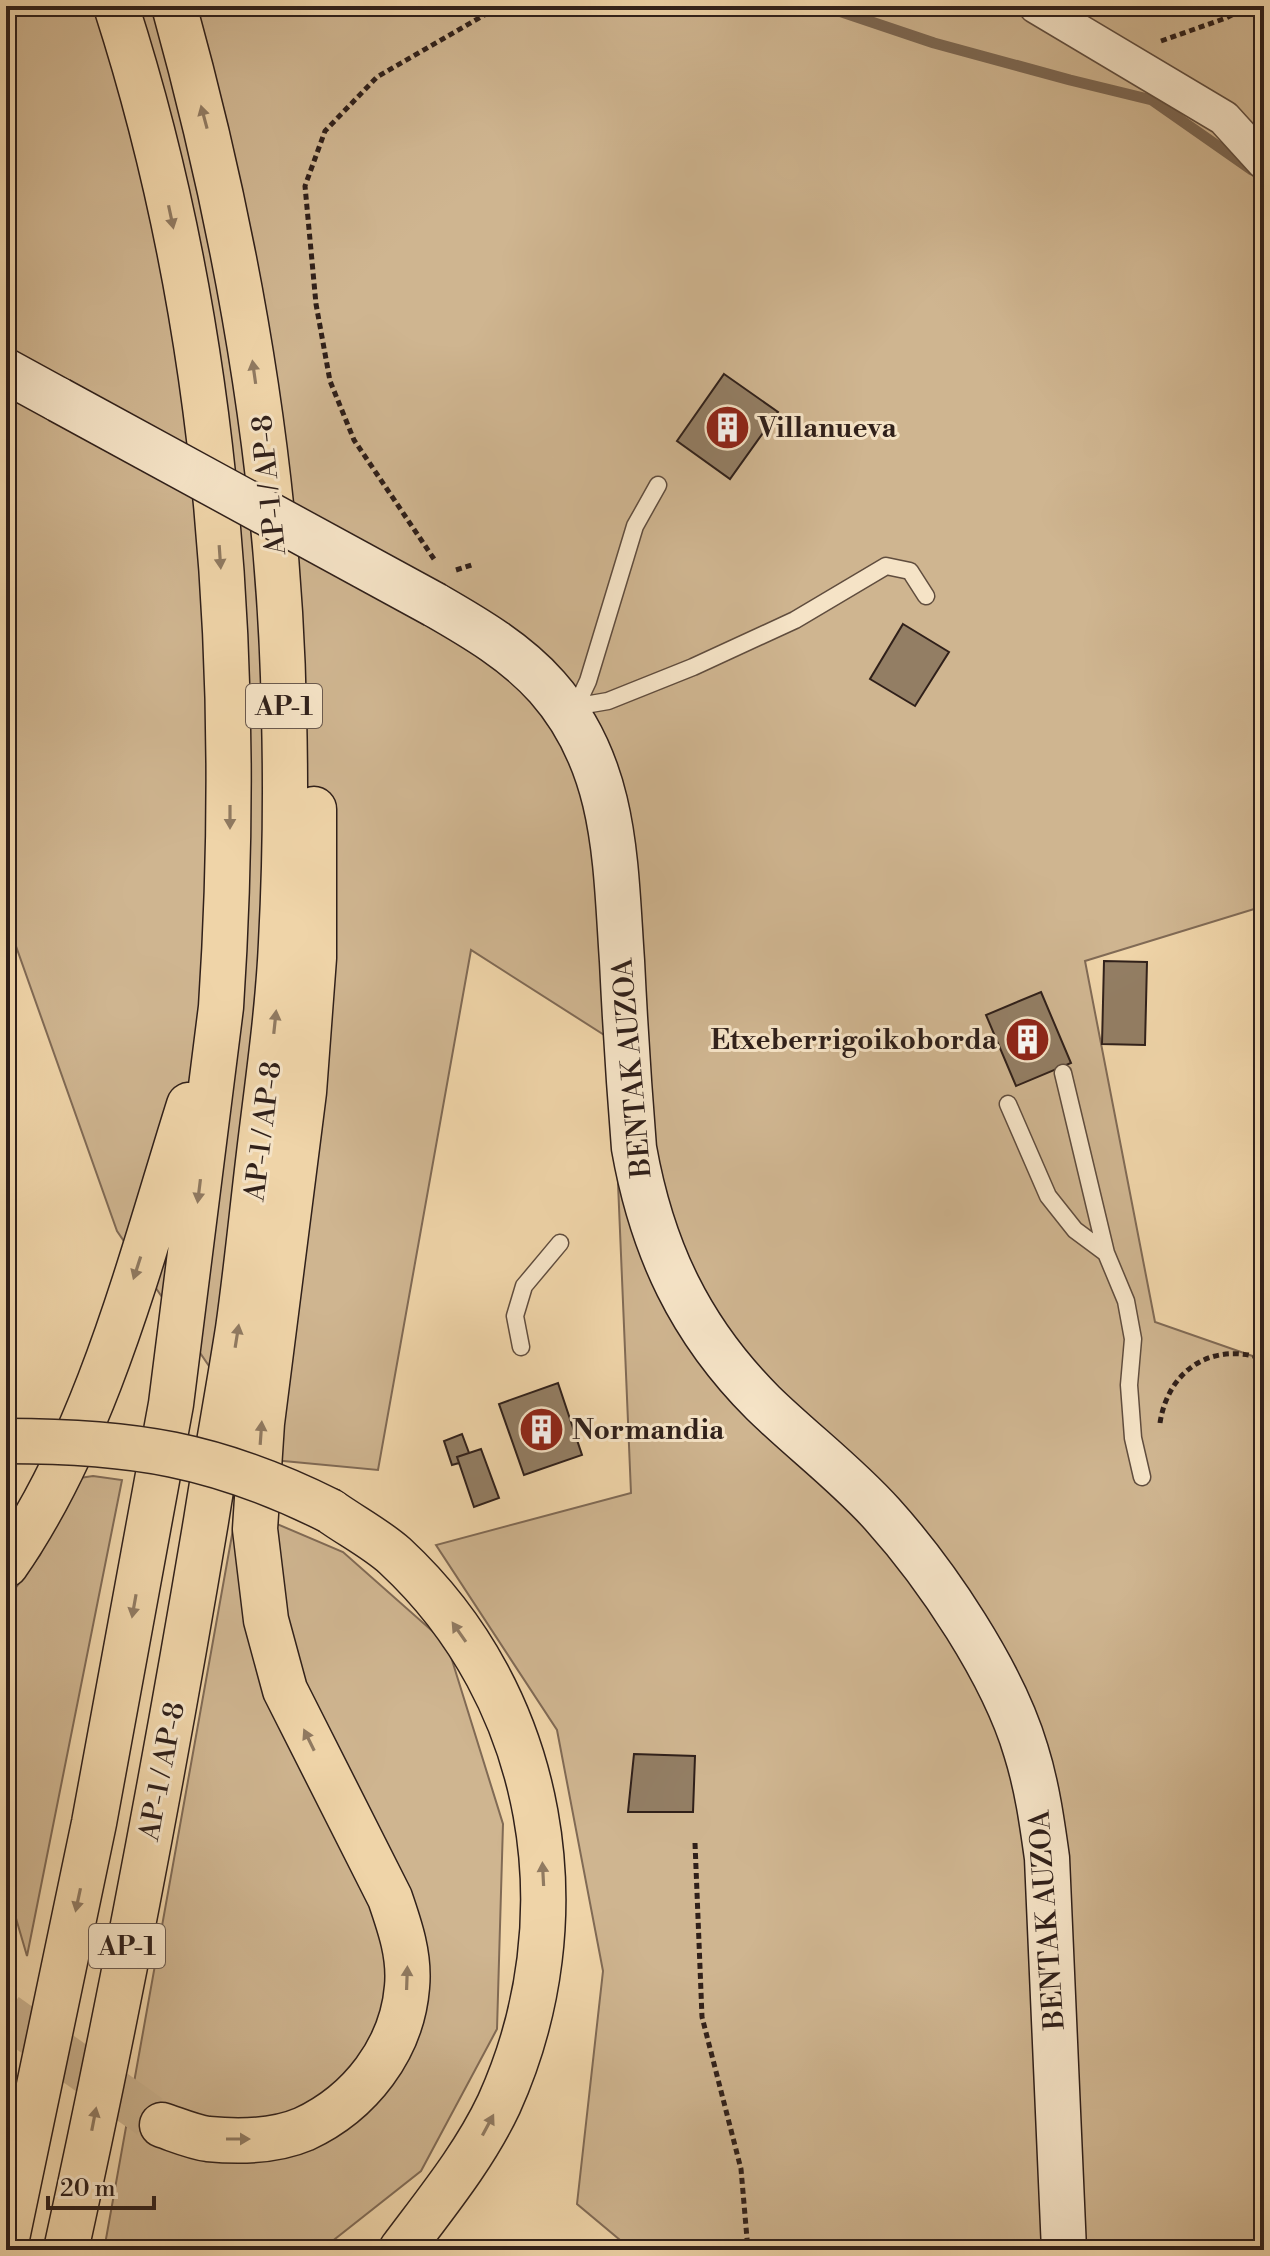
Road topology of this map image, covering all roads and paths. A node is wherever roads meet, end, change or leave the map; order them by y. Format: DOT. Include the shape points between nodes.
graph roads {
  1 [pos="116,6"];
  2 [pos="174,6"];
  3 [pos="500,6"];
  4 [pos="1036,6"];
  5 [pos="1249,6"];
  6 [pos="1117,54"];
  7 [pos="1264,162"];
  8 [pos="6,371"];
  9 [pos="658,485"];
  10 [pos="436,561"];
  11 [pos="475,564"];
  12 [pos="440,589"];
  13 [pos="926,596"];
  14 [pos="280,602"];
  15 [pos="574,712"];
  16 [pos="221,1007"];
  17 [pos="1063,1073"];
  18 [pos="1008,1104"];
  19 [pos="560,1243"];
  20 [pos="1106,1253"];
  21 [pos="521,1347"];
  22 [pos="1264,1359"];
  23 [pos="1159,1430"];
  24 [pos="6,1441"];
  25 [pos="1142,1477"];
  26 [pos="6,1565"];
  27 [pos="695,1843"];
  28 [pos="162,2125"];
  29 [pos="445,2190"];
  30 [pos="6,2243"];
  31 [pos="66,2250"];
  32 [pos="378,2250"];
  33 [pos="387,2250"];
  34 [pos="393,2250"];
  35 [pos="401,2250"];
  36 [pos="409,2250"];
  37 [pos="748,2250"];
  38 [pos="1064,2250"];
  1 -- 16 [label="highway, AP-1 / AP-8 / AP-1, one-way" via="179,253 215,482 229,714 230,827"];
  14 -- 2 [label="highway, AP-1 / AP-8 / AP-1, one-way" via="270,482 232,243"];
  3 -- 10 [label="path" via="377,77 325,131 305,186 316,304 330,381 354,440"];
  4 -- 6 [label="street"];
  5 -- 6 [label="path"];
  6 -- 7 [label="street" via="1224,118"];
  8 -- 12 [label="main road, BENTAK AUZOA, bridge"];
  9 -- 15 [label="lane" via="635,526"];
  11 -- 12 [label="path"];
  12 -- 15 [label="main road, BENTAK AUZOA"];
  13 -- 15 [label="lane" via="910,571 886,566 795,620 693,667"];
  28 -- 14 [label="highway, one-way" via="206,2139 277,2137 304,2129 334,2111 380,2066 402,2016 407,1988 407,1959 390,1898 285,1690 259,1575 255,1529 262,1423 304,1092 314,958 314,771"];
  31 -- 14 [label="highway, AP-1 / AP-8 / AP-1, one-way" via="186,1642 238,1328 281,946 285,740"];
  15 -- 38 [label="main road, BENTAK AUZOA" via="609,815 634,1148 669,1270 710,1342 736,1374 917,1554 977,1647 1026,1749 1047,1858"];
  16 -- 26 [label="highway, one-way" via="106,1361 57,1476"];
  16 -- 30 [label="highway, AP-1 / AP-8 / AP-1, one-way" via="171,1404 94,1823"];
  17 -- 20 [label="lane"];
  18 -- 20 [label="lane" via="1048,1196 1075,1230"];
  19 -- 21 [label="lane" via="524,1286 515,1316"];
  20 -- 25 [label="lane" via="1126,1301 1133,1339 1129,1385"];
  22 -- 23 [label="path" via="1234,1352 1199,1361 1171,1387"];
  29 -- 24 [label="highway, one-way, bridge" via="474,2150 517,2061 531,2014 545,1916 537,1816 508,1719 486,1674 428,1591 393,1555 330,1511 264,1480 195,1458 101,1443"];
  27 -- 37 [label="path" via="702,2017 741,2169"];
  29 -- 32 [label="highway"];
  29 -- 33 [label="highway"];
  29 -- 34 [label="highway"];
  29 -- 35 [label="highway"];
  29 -- 36 [label="highway"];
}
